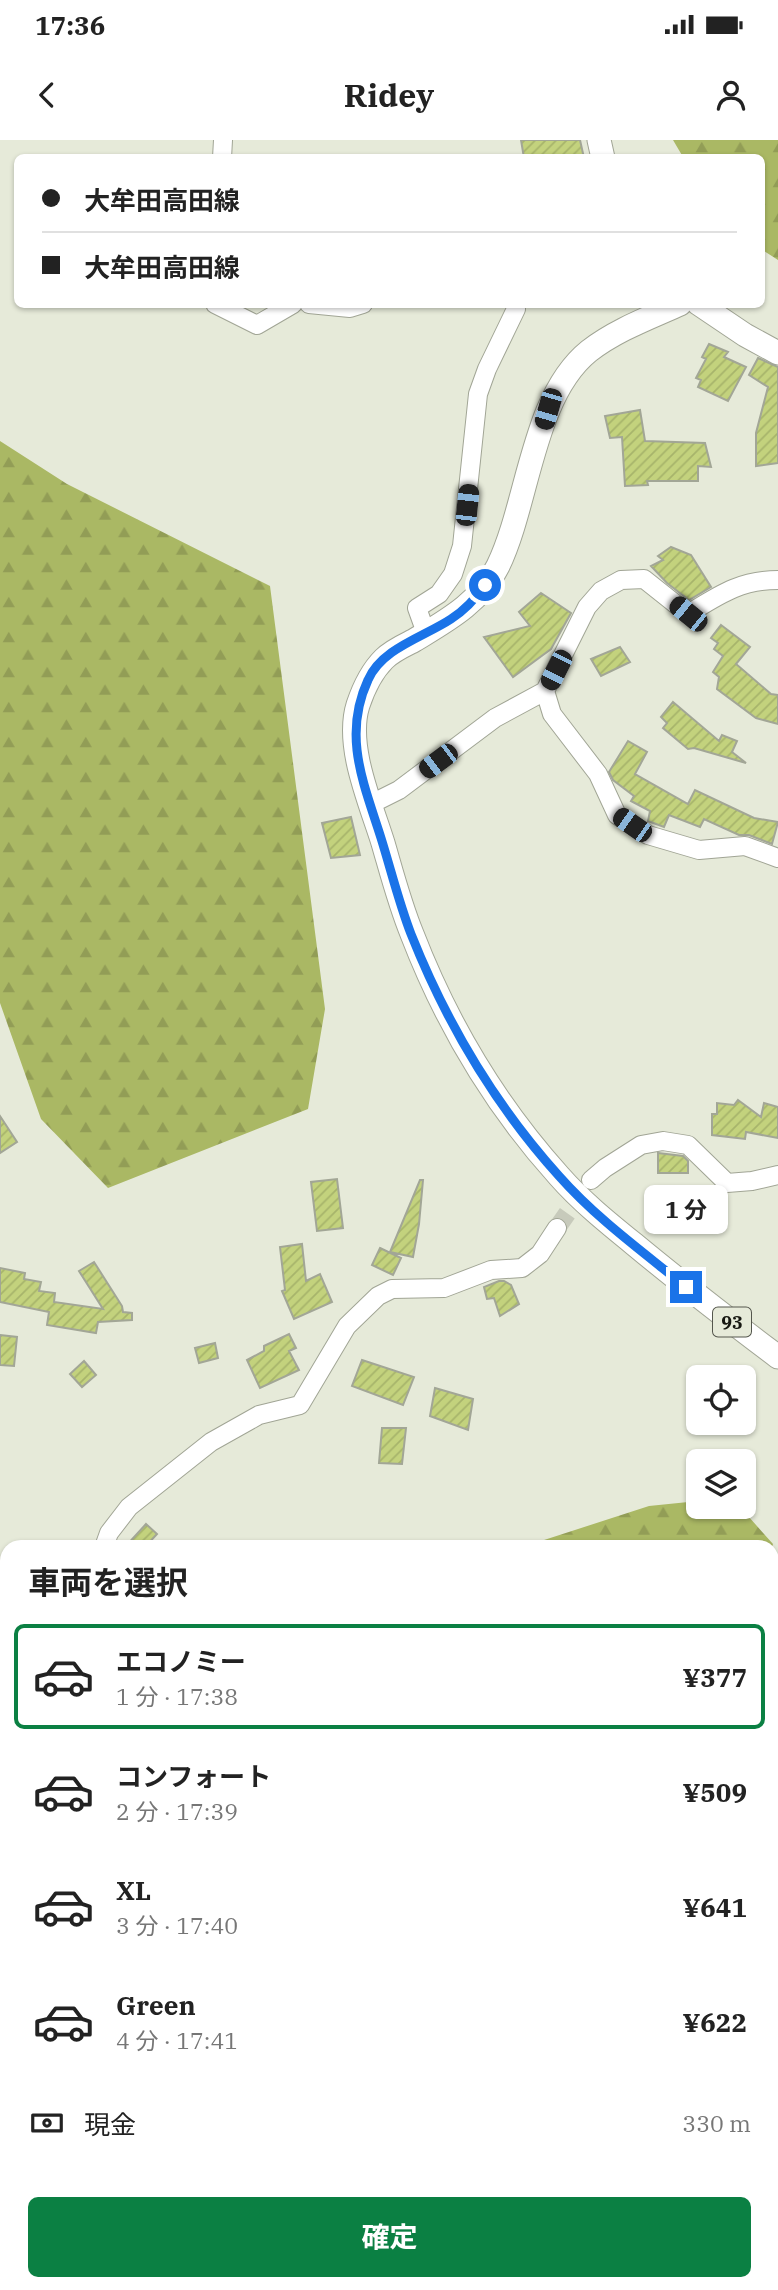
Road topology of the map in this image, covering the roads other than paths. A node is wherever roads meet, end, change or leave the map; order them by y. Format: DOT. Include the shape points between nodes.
graph roads {
  1 [pos="223,308"];
  2 [pos="286,308"];
  3 [pos="671,308"];
  4 [pos="705,308"];
  5 [pos="516,310"];
  6 [pos="778,352"];
  7 [pos="778,580"];
  8 [pos="426,633"];
  9 [pos="545,691"];
  10 [pos="371,804"];
  11 [pos="778,858"];
  12 [pos="778,1175"];
  13 [pos="591,1180"];
  14 [pos="557,1228"];
  15 [pos="778,1357"];
  16 [pos="106,1540"];
  1 -- 2 [label="street" via="257,325"];
  3 -- 8 [label="main road, 93" via="616,333 588,352 565,377 548,409 495,572 475,599"];
  4 -- 6 [label="main road"];
  5 -- 8 [label="street" via="478,394 462,546 453,574 439,594 417,608"];
  7 -- 9 [label="street" via="757,580 726,590 688,614 644,579 621,580 601,591 587,607"];
  8 -- 10 [label="main road, 93" via="387,656 369,677 356,710 360,769"];
  9 -- 10 [label="street" via="495,718 399,790"];
  9 -- 11 [label="street" via="552,714 598,774 617,814 648,835 699,850 745,846"];
  10 -- 15 [label="main road, 93" via="411,932 445,1013 494,1095 559,1177 605,1220"];
  12 -- 13 [label="street" via="727,1183 688,1145 663,1141 641,1144"];
  14 -- 16 [label="street" via="540,1254 522,1268 491,1270 444,1288 393,1289 378,1296 346,1326 300,1405 259,1415 211,1442 129,1507"];
}
